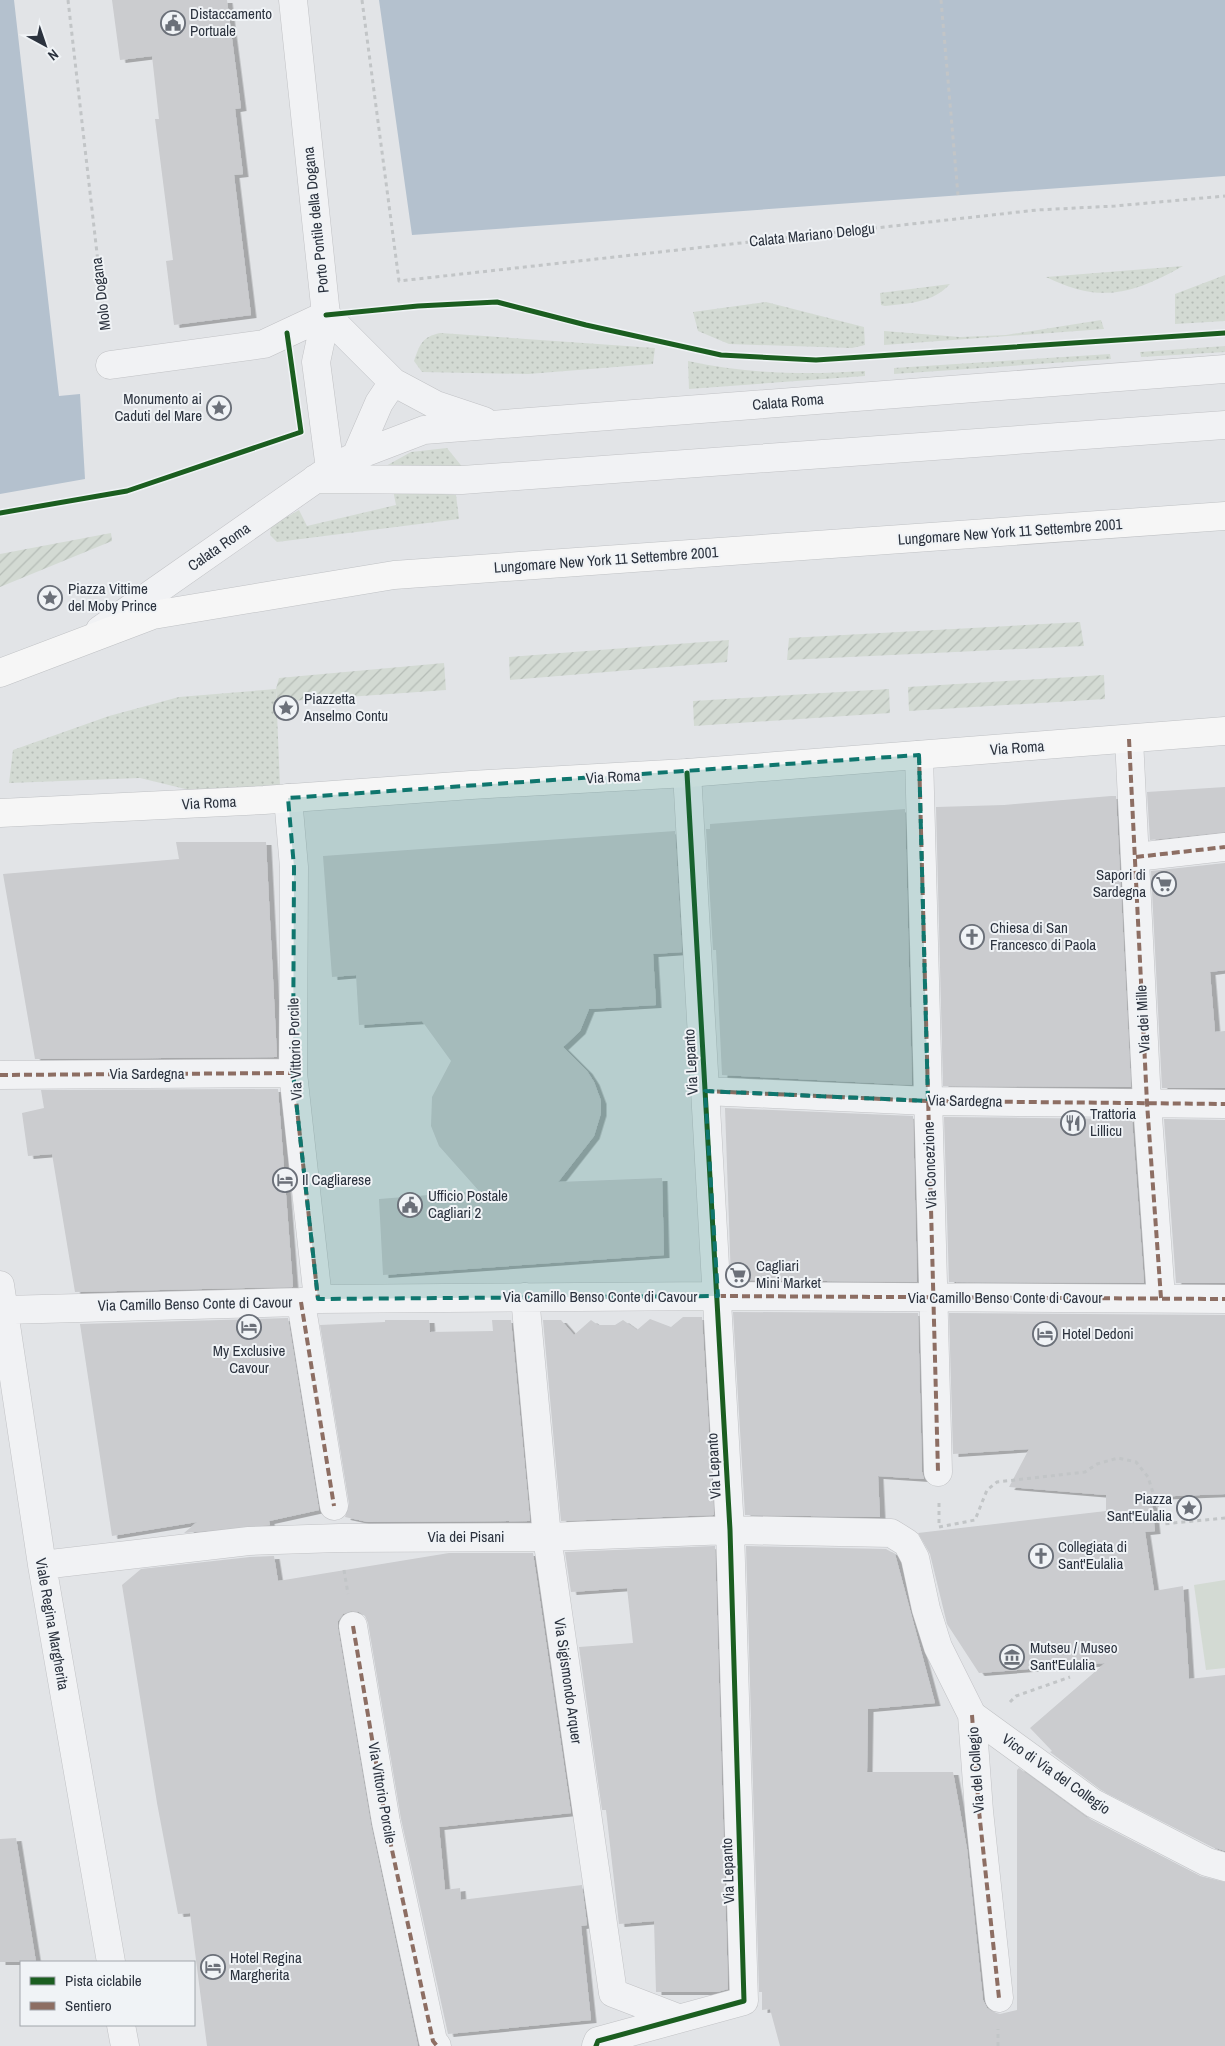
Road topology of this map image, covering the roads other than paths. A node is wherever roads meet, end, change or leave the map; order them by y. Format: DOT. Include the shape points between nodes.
graph roads {
  1 [pos="293,0"];
  2 [pos="326,315"];
  3 [pos="110,365"];
  4 [pos="1225,369"];
  5 [pos="393,382"];
  6 [pos="495,425"];
  7 [pos="1225,425"];
  8 [pos="356,456"];
  9 [pos="322,474"];
  10 [pos="1225,516"];
  11 [pos="84,641"];
  12 [pos="0,673"];
  13 [pos="1225,731"];
  14 [pos="1129,739"];
  15 [pos="919,755"];
  16 [pos="688,773"];
  17 [pos="288,798"];
  18 [pos="0,814"];
  19 [pos="1225,846"];
  20 [pos="1136,857"];
  21 [pos="293,1073"];
  22 [pos="0,1074"];
  23 [pos="706,1091"];
  24 [pos="928,1101"];
  25 [pos="1147,1103"];
  26 [pos="1225,1104"];
  27 [pos="718,1296"];
  28 [pos="2,1297"];
  29 [pos="525,1297"];
  30 [pos="1161,1298"];
  31 [pos="1225,1298"];
  32 [pos="935,1299"];
  33 [pos="310,1300"];
  34 [pos="938,1472"];
  35 [pos="334,1506"];
  36 [pos="730,1530"];
  37 [pos="891,1533"];
  38 [pos="547,1537"];
  39 [pos="42,1565"];
  40 [pos="353,1626"];
  41 [pos="979,1720"];
  42 [pos="1225,1867"];
  43 [pos="111,1961"];
  44 [pos="999,1998"];
  45 [pos="678,2018"];
  46 [pos="121,2026"];
  47 [pos="125,2046"];
  48 [pos="437,2046"];
  49 [pos="596,2046"];
  1 -- 2 [label="street, Porto Pontile della Dogana"];
  2 -- 3 [label="street" via="264,344"];
  2 -- 5 [label="street"];
  2 -- 9 [label="street, Porto Pontile della Dogana" via="316,362"];
  4 -- 6 [label="street, Calata Roma"];
  5 -- 6 [label="street" via="436,405"];
  5 -- 8 [label="street" via="379,403"];
  6 -- 8 [label="street, Calata Roma" via="424,430"];
  7 -- 9 [label="street" via="462,480"];
  8 -- 9 [label="street, Calata Roma"];
  9 -- 11 [label="street, Calata Roma"];
  10 -- 11 [label="main road, Lungomare New York 11 Settembre 2001" via="394,575 152,616"];
  11 -- 12 [label="main road, Lungomare New York 11 Settembre 2001"];
  13 -- 14 [label="main road, Via Roma"];
  14 -- 15 [label="main road, Via Roma"];
  14 -- 20 [label="street, Via dei Mille"];
  15 -- 16 [label="main road, Via Roma"];
  15 -- 24 [label="street, Via Concezione"];
  16 -- 17 [label="main road, Via Roma"];
  16 -- 23 [label="street, Via Lepanto"];
  17 -- 18 [label="main road, Via Roma"];
  17 -- 21 [label="street, Via Vittorio Porcile" via="294,867"];
  19 -- 20 [label="street"];
  20 -- 25 [label="street, Via dei Mille"];
  21 -- 22 [label="street, Via Sardegna"];
  21 -- 33 [label="street, Via Vittorio Porcile"];
  23 -- 24 [label="street, Via Sardegna"];
  23 -- 27 [label="street, Via Lepanto"];
  24 -- 25 [label="street, Via Sardegna"];
  24 -- 32 [label="street, Via Concezione"];
  25 -- 26 [label="street, Via Sardegna"];
  25 -- 30 [label="street, Via dei Mille"];
  27 -- 29 [label="street, Via Camillo Benso Conte di Cavour"];
  27 -- 32 [label="street, Via Camillo Benso Conte di Cavour"];
  27 -- 36 [label="street, Via Lepanto"];
  28 -- 33 [label="street, Via Camillo Benso Conte di Cavour"];
  28 -- 39 [label="street, Viale Regina Margherita"];
  29 -- 33 [label="street, Via Camillo Benso Conte di Cavour"];
  29 -- 38 [label="street, Via Sigismondo Arquer"];
  30 -- 31 [label="street, Via Camillo Benso Conte di Cavour"];
  30 -- 32 [label="street, Via Camillo Benso Conte di Cavour"];
  32 -- 34 [label="street, Via Concezione"];
  33 -- 35 [label="street, Via Vittorio Porcile"];
  36 -- 37 [label="street, Via dei Pisani"];
  36 -- 38 [label="street, Via dei Pisani"];
  36 -- 45 [label="street, Via Lepanto" via="744,2001"];
  37 -- 41 [label="street, Via del Collegio" via="907,1542 915,1558 938,1647"];
  38 -- 39 [label="street, Via dei Pisani" via="249,1541"];
  38 -- 45 [label="street, Via Sigismondo Arquer" via="613,1993"];
  39 -- 43 [label="street, Viale Regina Margherita"];
  40 -- 48 [label="street, Via Vittorio Porcile" via="386,1822 433,2041"];
  41 -- 42 [label="street, Vico di Via del Collegio" via="1093,1803 1207,1862"];
  41 -- 44 [label="street, Via del Collegio" via="979,1811"];
  45 -- 49 [label="street, Via Lepanto" via="598,2041"];
  46 -- 47 [label="street"];
}
